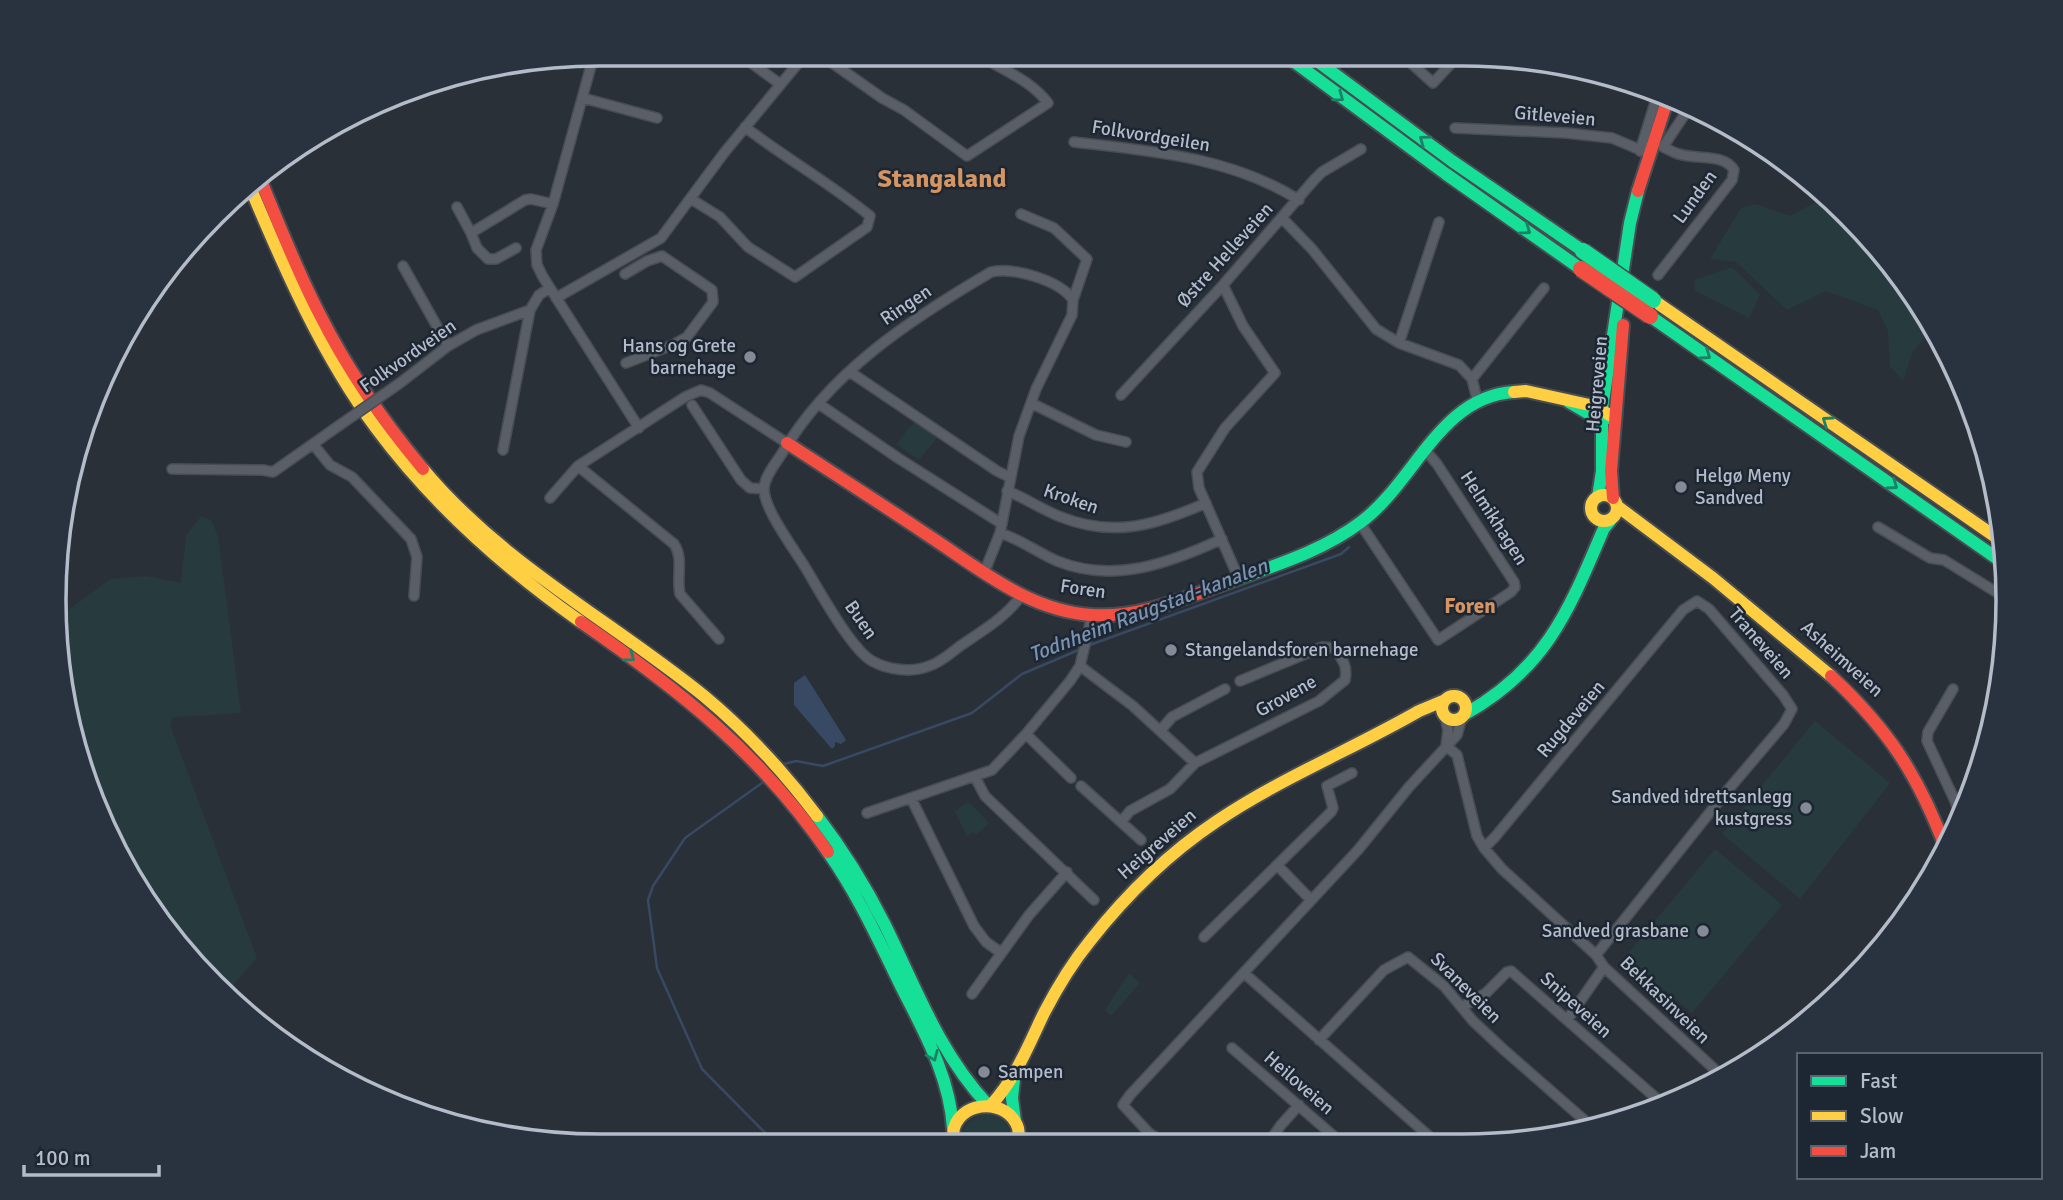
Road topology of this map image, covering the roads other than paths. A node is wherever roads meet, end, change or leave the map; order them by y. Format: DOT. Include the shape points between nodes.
graph roads {
  1 [pos="755,66"];
  2 [pos="796,66"];
  3 [pos="837,66"];
  4 [pos="995,66"];
  5 [pos="1300,66"];
  6 [pos="1324,66"];
  7 [pos="1414,66"];
  8 [pos="1449,66"];
  9 [pos="591,67"];
  10 [pos="780,84"];
  11 [pos="583,98"];
  12 [pos="1656,103"];
  13 [pos="1665,106"];
  14 [pos="1684,115"];
  15 [pos="657,118"];
  16 [pos="745,127"];
  17 [pos="1455,128"];
  18 [pos="1074,142"];
  19 [pos="1362,149"];
  20 [pos="1645,152"];
  21 [pos="263,186"];
  22 [pos="253,195"];
  23 [pos="691,199"];
  24 [pos="1299,200"];
  25 [pos="553,204"];
  26 [pos="457,207"];
  27 [pos="1021,215"];
  28 [pos="1282,218"];
  29 [pos="1439,222"];
  30 [pos="471,233"];
  31 [pos="516,248"];
  32 [pos="403,266"];
  33 [pos="625,274"];
  34 [pos="1658,275"];
  35 [pos="1223,285"];
  36 [pos="550,288"];
  37 [pos="1544,288"];
  38 [pos="556,298"];
  39 [pos="1073,300"];
  40 [pos="1652,308"];
  41 [pos="530,310"];
  42 [pos="1399,344"];
  43 [pos="448,346"];
  44 [pos="626,363"];
  45 [pos="850,372"];
  46 [pos="1472,379"];
  47 [pos="1121,395"];
  48 [pos="1477,399"];
  49 [pos="1031,403"];
  50 [pos="819,404"];
  51 [pos="692,405"];
  52 [pos="1606,415"];
  53 [pos="639,428"];
  54 [pos="1126,442"];
  55 [pos="787,443"];
  56 [pos="313,444"];
  57 [pos="503,450"];
  58 [pos="1425,450"];
  59 [pos="578,466"];
  60 [pos="172,469"];
  61 [pos="1009,477"];
  62 [pos="764,489"];
  63 [pos="1007,491"];
  64 [pos="550,498"];
  65 [pos="1206,503"];
  66 [pos="1608,510"];
  67 [pos="1360,523"];
  68 [pos="1878,527"];
  69 [pos="1001,529"];
  70 [pos="1992,535"];
  71 [pos="1223,539"];
  72 [pos="1994,556"];
  73 [pos="984,573"];
  74 [pos="1239,579"];
  75 [pos="1996,592"];
  76 [pos="414,596"];
  77 [pos="1021,596"];
  78 [pos="1683,610"];
  79 [pos="1092,615"];
  80 [pos="719,639"];
  81 [pos="1254,662"];
  82 [pos="1080,666"];
  83 [pos="1260,672"];
  84 [pos="1240,681"];
  85 [pos="1225,689"];
  86 [pos="1953,689"];
  87 [pos="1463,710"];
  88 [pos="1444,711"];
  89 [pos="1160,731"];
  90 [pos="1026,734"];
  91 [pos="1447,746"];
  92 [pos="750,748"];
  93 [pos="1195,763"];
  94 [pos="1352,773"];
  95 [pos="975,777"];
  96 [pos="1071,778"];
  97 [pos="1081,786"];
  98 [pos="794,796"];
  99 [pos="911,798"];
  100 [pos="1955,801"];
  101 [pos="1956,804"];
  102 [pos="867,813"];
  103 [pos="1121,822"];
  104 [pos="1941,835"];
  105 [pos="1141,840"];
  106 [pos="1484,848"];
  107 [pos="1277,866"];
  108 [pos="1067,872"];
  109 [pos="1094,900"];
  110 [pos="1311,900"];
  111 [pos="1204,937"];
  112 [pos="1000,952"];
  113 [pos="1596,955"];
  114 [pos="1604,967"];
  115 [pos="1244,973"];
  116 [pos="972,993"];
  117 [pos="1462,1007"];
  118 [pos="1567,1020"];
  119 [pos="1319,1040"];
  120 [pos="1232,1048"];
  121 [pos="1715,1070"];
  122 [pos="1014,1078"];
  123 [pos="1655,1097"];
  124 [pos="990,1105"];
  125 [pos="1299,1105"];
  126 [pos="1583,1119"];
  127 [pos="1014,1121"];
  128 [pos="953,1134"];
  129 [pos="954,1134"];
  130 [pos="1019,1134"];
  131 [pos="1151,1134"];
  132 [pos="1274,1134"];
  133 [pos="1332,1134"];
  134 [pos="1427,1134"];
  1 -- 10 [label="street"];
  2 -- 10 [label="street"];
  3 -- 4 [label="street" via="967,156 1048,103 1017,74"];
  5 -- 40 [label="main road, one-way, bridge" via="1581,269"];
  40 -- 6 [label="main road, one-way, bridge" via="1584,251"];
  7 -- 8 [label="street" via="1433,83"];
  9 -- 11 [label="street"];
  10 -- 16 [label="street"];
  11 -- 15 [label="street"];
  11 -- 25 [label="street"];
  12 -- 20 [label="street"];
  13 -- 20 [label="main road, Heigreveien"];
  14 -- 34 [label="street, Lunden" via="1663,147 1680,155 1720,160 1734,170 1732,180"];
  16 -- 23 [label="street"];
  16 -- 23 [label="street" via="856,204 870,216 867,227 795,277 748,247 720,218"];
  17 -- 20 [label="street, Gitleveien" via="1612,138"];
  18 -- 24 [label="street, Folkvordgeilen" via="1203,160"];
  19 -- 24 [label="street, Østre Helleveien" via="1322,172"];
  20 -- 52 [label="main road, Heigreveien" via="1633,208 1624,314"];
  21 -- 92 [label="main road" via="327,329 369,398 426,472 500,545 703,696"];
  22 -- 92 [label="main road, one-way" via="316,335 365,414 405,467 513,572"];
  23 -- 38 [label="street" via="651,246"];
  24 -- 28 [label="street, Østre Helleveien"];
  25 -- 30 [label="street" via="525,200"];
  25 -- 36 [label="street" via="535,257"];
  26 -- 30 [label="street"];
  27 -- 39 [label="street" via="1054,228 1087,259"];
  28 -- 35 [label="street, Østre Helleveien"];
  28 -- 42 [label="street" via="1376,330"];
  29 -- 42 [label="street"];
  30 -- 31 [label="street" via="488,259"];
  32 -- 43 [label="street"];
  33 -- 44 [label="street" via="663,256 712,290 714,298 683,340"];
  35 -- 47 [label="street, Østre Helleveien"];
  35 -- 65 [label="street" via="1243,326 1275,373 1203,460 1197,481"];
  36 -- 38 [label="street"];
  36 -- 41 [label="street, Folkvordveien"];
  37 -- 46 [label="street"];
  38 -- 53 [label="street"];
  39 -- 45 [label="street, Ringen" via="1060,286 1013,271 991,272 925,311"];
  39 -- 49 [label="street" via="1072,315"];
  70 -- 40 [label="main road, one-way"];
  40 -- 72 [label="main road, one-way"];
  41 -- 43 [label="street, Folkvordveien"];
  41 -- 57 [label="street"];
  42 -- 46 [label="street" via="1459,365"];
  43 -- 56 [label="street, Folkvordveien, bridge"];
  45 -- 50 [label="street, Ringen"];
  45 -- 61 [label="street"];
  46 -- 48 [label="street"];
  48 -- 52 [label="main road, Foren" via="1497,393 1540,392"];
  48 -- 58 [label="main road, Foren" via="1453,416"];
  49 -- 54 [label="street" via="1096,435"];
  49 -- 61 [label="street"];
  50 -- 55 [label="street, Ringen"];
  50 -- 69 [label="street, Foren"];
  51 -- 62 [label="street" via="741,480 750,488"];
  52 -- 66 [label="main road, Heigreveien" via="1602,471"];
  53 -- 55 [label="street, Foren" via="701,390"];
  53 -- 59 [label="street"];
  55 -- 62 [label="street"];
  55 -- 73 [label="main road, Foren"];
  56 -- 60 [label="street, Folkvordveien" via="273,472"];
  56 -- 76 [label="street" via="411,539 417,557"];
  58 -- 67 [label="main road, Foren" via="1381,505"];
  58 -- 67 [label="street, Helmikhagen" via="1514,582 1511,592 1438,640"];
  59 -- 64 [label="street"];
  59 -- 80 [label="street" via="674,544 679,555 680,594"];
  61 -- 63 [label="street"];
  62 -- 77 [label="street, Buen" via="768,505 799,557 858,649 871,661 908,670 930,666 1005,615"];
  63 -- 65 [label="street, Kroken" via="1059,517 1105,528 1168,520"];
  63 -- 69 [label="street"];
  65 -- 71 [label="street"];
  66 -- 87 [label="main road, Heigreveien" via="1575,597 1553,636 1499,691 1478,698"];
  66 -- 104 [label="main road, Asheimveien" via="1651,527 1868,710 1915,775"];
  67 -- 74 [label="main road, Foren" via="1324,546"];
  68 -- 75 [label="street"];
  69 -- 71 [label="street, Foren" via="1059,562 1101,572 1155,566"];
  69 -- 73 [label="street"];
  71 -- 74 [label="street"];
  73 -- 77 [label="main road, Foren"];
  74 -- 79 [label="main road, Foren" via="1168,605"];
  77 -- 79 [label="main road, Foren"];
  78 -- 106 [label="street, Rugdeveien"];
  78 -- 113 [label="street, Traneveien" via="1697,601 1703,603 1792,709"];
  79 -- 82 [label="street"];
  81 -- 83 [label="street"];
  82 -- 89 [label="street"];
  82 -- 90 [label="street"];
  83 -- 84 [label="street, Grovene"];
  83 -- 93 [label="street, Grovene" via="1322,648 1334,648 1347,671 1345,680 1319,701"];
  85 -- 89 [label="street" via="1172,718"];
  86 -- 100 [label="street" via="1927,741"];
  87 -- 88 [label="main road, Heigreveien" via="1454,721"];
  87 -- 88 [label="main road, Heigreveien" via="1451,696"];
  87 -- 91 [label="street" via="1457,735"];
  88 -- 91 [label="street"];
  88 -- 122 [label="main road, Heigreveien" via="1403,721 1237,808 1160,865 1110,916 1078,958 1049,1004"];
  89 -- 93 [label="street"];
  90 -- 95 [label="street" via="992,771"];
  90 -- 96 [label="street"];
  91 -- 106 [label="street, Bekkasinveien" via="1457,755"];
  91 -- 110 [label="street"];
  92 -- 98 [label="main road"];
  93 -- 103 [label="street, Grovene" via="1170,789 1130,811"];
  94 -- 107 [label="street" via="1327,786 1331,812"];
  95 -- 99 [label="street"];
  95 -- 108 [label="street" via="985,796"];
  97 -- 103 [label="street"];
  98 -- 124 [label="main road" via="827,828 853,868 955,1062"];
  98 -- 128 [label="main road, one-way" via="874,931 911,1005 947,1088"];
  99 -- 102 [label="street"];
  99 -- 112 [label="street" via="974,926 986,943"];
  100 -- 101 [label="street"];
  103 -- 105 [label="street"];
  106 -- 113 [label="street, Bekkasinveien"];
  107 -- 110 [label="street"];
  107 -- 111 [label="street"];
  108 -- 109 [label="street"];
  108 -- 112 [label="street"];
  110 -- 115 [label="street"];
  112 -- 116 [label="street"];
  113 -- 114 [label="street, Bekkasinveien"];
  114 -- 118 [label="street"];
  114 -- 121 [label="street, Bekkasinveien"];
  115 -- 119 [label="street"];
  115 -- 131 [label="street" via="1123,1105"];
  117 -- 118 [label="street, Snipeveien" via="1511,971"];
  117 -- 119 [label="street, Svaneveien" via="1408,957 1384,970"];
  117 -- 126 [label="street, Svaneveien"];
  118 -- 123 [label="street, Snipeveien"];
  119 -- 134 [label="street"];
  120 -- 125 [label="street, Heiloveien"];
  122 -- 124 [label="main road, Heigreveien"];
  122 -- 127 [label="main road, Heigreveien"];
  124 -- 127 [label="main road"];
  124 -- 129 [label="main road" via="967,1111"];
  125 -- 132 [label="street"];
  125 -- 133 [label="street, Heiloveien"];
  127 -- 130 [label="main road, Heigreveien"];
}
